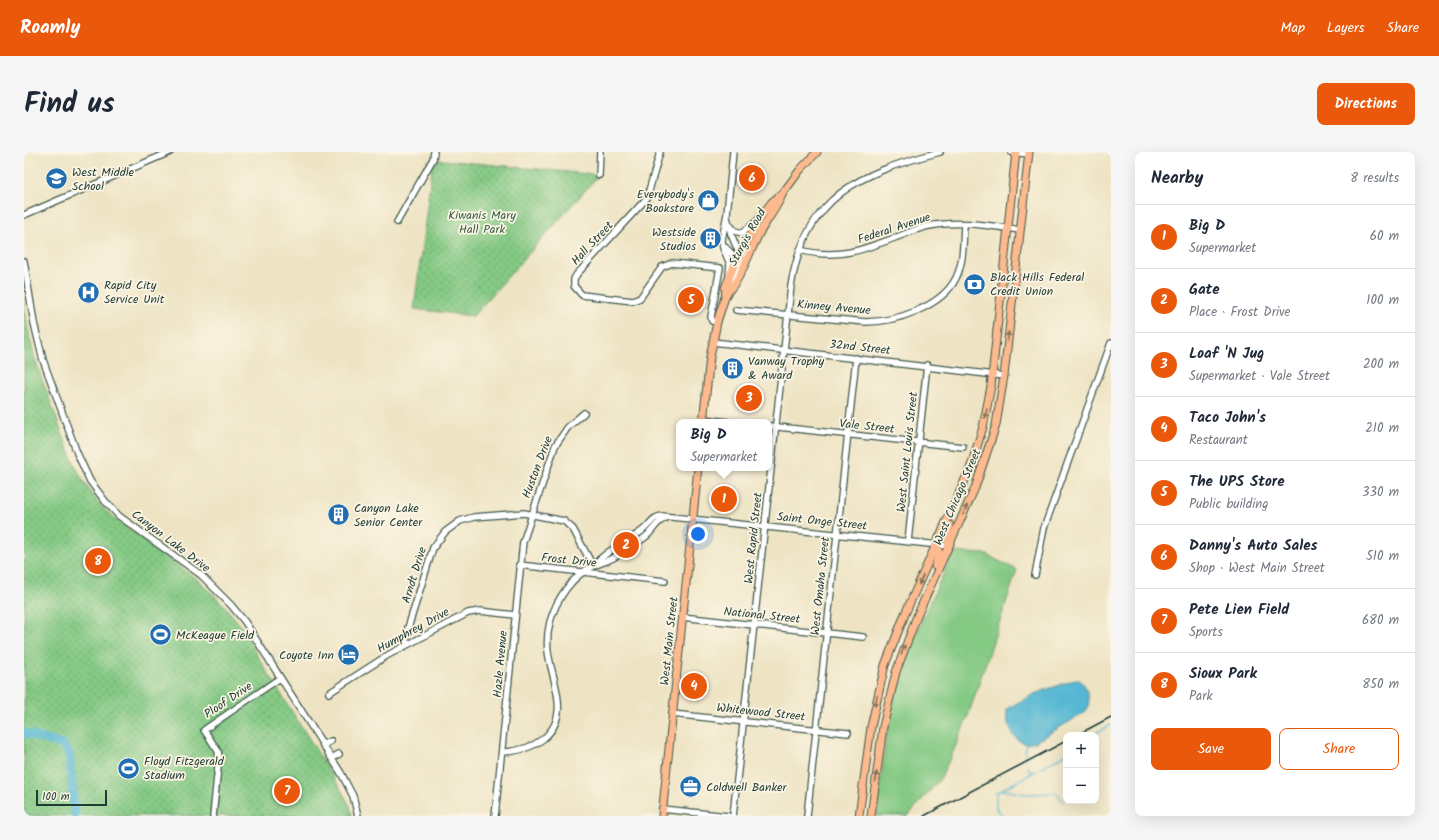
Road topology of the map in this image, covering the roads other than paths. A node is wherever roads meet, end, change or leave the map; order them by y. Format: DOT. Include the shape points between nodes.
graph roads {
  1 [pos="170,152"];
  2 [pos="434,152"];
  3 [pos="600,152"];
  4 [pos="660,152"];
  5 [pos="733,152"];
  6 [pos="817,152"];
  7 [pos="940,152"];
  8 [pos="1015,152"];
  9 [pos="1028,153"];
  10 [pos="599,175"];
  11 [pos="1013,188"];
  12 [pos="782,193"];
  13 [pos="1023,201"];
  14 [pos="727,214"];
  15 [pos="24,215"];
  16 [pos="759,219"];
  17 [pos="397,222"];
  18 [pos="728,222"];
  19 [pos="964,224"];
  20 [pos="1008,229"];
  21 [pos="1020,230"];
  22 [pos="722,240"];
  23 [pos="800,250"];
  24 [pos="750,251"];
  25 [pos="740,255"];
  26 [pos="24,260"];
  27 [pos="1015,278"];
  28 [pos="728,280"];
  29 [pos="716,291"];
  30 [pos="728,292"];
  31 [pos="736,310"];
  32 [pos="788,314"];
  33 [pos="718,322"];
  34 [pos="998,323"];
  35 [pos="713,342"];
  36 [pos="1111,343"];
  37 [pos="784,350"];
  38 [pos="856,358"];
  39 [pos="927,365"];
  40 [pos="992,374"];
  41 [pos="1004,376"];
  42 [pos="584,413"];
  43 [pos="703,419"];
  44 [pos="996,425"];
  45 [pos="772,426"];
  46 [pos="776,427"];
  47 [pos="847,434"];
  48 [pos="919,442"];
  49 [pos="963,447"];
  50 [pos="973,461"];
  51 [pos="772,467"];
  52 [pos="698,471"];
  53 [pos="772,471"];
  54 [pos="531,515"];
  55 [pos="670,517"];
  56 [pos="693,519"];
  57 [pos="766,526"];
  58 [pos="837,534"];
  59 [pos="908,541"];
  60 [pos="937,544"];
  61 [pos="949,546"];
  62 [pos="519,565"];
  63 [pos="593,566"];
  64 [pos="583,572"];
  65 [pos="1035,575"];
  66 [pos="665,581"];
  67 [pos="515,615"];
  68 [pos="682,617"];
  69 [pos="914,623"];
  70 [pos="755,625"];
  71 [pos="826,633"];
  72 [pos="863,636"];
  73 [pos="405,645"];
  74 [pos="280,678"];
  75 [pos="329,693"];
  76 [pos="672,714"];
  77 [pos="745,722"];
  78 [pos="816,729"];
  79 [pos="848,733"];
  80 [pos="331,741"];
  81 [pos="323,745"];
  82 [pos="502,752"];
  83 [pos="339,754"];
  84 [pos="332,758"];
  85 [pos="662,812"];
  86 [pos="213,816"];
  87 [pos="358,816"];
  88 [pos="495,816"];
  89 [pos="728,816"];
  90 [pos="733,816"];
  91 [pos="807,816"];
  92 [pos="859,816"];
  93 [pos="871,816"];
  1 -- 15 [label="street"];
  2 -- 17 [label="street" via="433,159"];
  3 -- 10 [label="street"];
  4 -- 29 [label="street, Hall Street" via="647,198 577,274 574,286 584,296 636,300 643,296 664,265 672,263 720,268"];
  5 -- 14 [label="street"];
  6 -- 12 [label="main road, Sturgis Road"];
  7 -- 23 [label="street, West Rapid Street" via="886,167 848,186 820,215"];
  8 -- 9 [label="street"];
  8 -- 11 [label="main road, West Chicago Street"];
  8 -- 13 [label="main road" via="1024,161 1021,186"];
  9 -- 13 [label="main road, West Chicago Street"];
  11 -- 20 [label="main road, West Chicago Street"];
  11 -- 21 [label="main road" via="1013,221"];
  12 -- 16 [label="main road, Sturgis Road"];
  12 -- 24 [label="main road, Sturgis Road"];
  13 -- 21 [label="main road, West Chicago Street"];
  14 -- 18 [label="street"];
  14 -- 22 [label="street"];
  16 -- 18 [label="street" via="742,233 735,231"];
  16 -- 25 [label="main road, Sturgis Road"];
  18 -- 25 [label="street"];
  19 -- 20 [label="street, Federal Avenue"];
  19 -- 23 [label="street, Federal Avenue" via="926,226 851,253 827,254"];
  19 -- 32 [label="street, Kinney Avenue" via="961,259 956,279 943,294 918,310 895,319 873,322"];
  20 -- 21 [label="street, Federal Avenue"];
  20 -- 27 [label="main road" via="1015,234"];
  20 -- 34 [label="main road, West Chicago Street"];
  21 -- 27 [label="main road, West Chicago Street"];
  22 -- 25 [label="street" via="730,253 734,256"];
  22 -- 28 [label="street" via="730,264"];
  23 -- 32 [label="street, West Rapid Street" via="793,276"];
  24 -- 25 [label="street"];
  24 -- 30 [label="main road, Sturgis Road"];
  25 -- 28 [label="main road, Sturgis Road"];
  25 -- 30 [label="street" via="740,262"];
  26 -- 74 [label="street, Canyon Lake Drive" via="43,360 77,453 90,480 105,502 119,516 195,571 221,595 244,622"];
  41 -- 27 [label="main road, West Chicago Street, one-way"];
  28 -- 30 [label="main road" via="725,288"];
  29 -- 30 [label="street"];
  29 -- 33 [label="street, Hall Street" via="711,319"];
  30 -- 33 [label="main road"];
  31 -- 32 [label="street, Kinney Avenue"];
  32 -- 37 [label="street, West Rapid Street"];
  33 -- 35 [label="main road"];
  34 -- 40 [label="main road, West Chicago Street"];
  34 -- 41 [label="main road" via="1000,344 997,366"];
  35 -- 37 [label="street, 32nd Street"];
  35 -- 43 [label="main road"];
  36 -- 65 [label="street" via="1044,528"];
  37 -- 38 [label="street, 32nd Street"];
  37 -- 46 [label="street, West Rapid Street"];
  38 -- 39 [label="street, 32nd Street"];
  38 -- 47 [label="street, West Omaha Street"];
  39 -- 40 [label="street, 32nd Street"];
  39 -- 48 [label="street, West Saint Louis Street"];
  40 -- 41 [label="street, 32nd Street"];
  40 -- 44 [label="main road" via="999,380"];
  40 -- 50 [label="main road, West Chicago Street, one-way" via="985,420"];
  41 -- 44 [label="main road, West Chicago Street"];
  42 -- 54 [label="street, Huston Drive" via="556,442"];
  61 -- 44 [label="main road, West Chicago Street, one-way" via="980,476"];
  45 -- 46 [label="street, Vale Street"];
  46 -- 47 [label="street, Vale Street"];
  46 -- 51 [label="street, West Rapid Street"];
  47 -- 48 [label="street, Vale Street"];
  47 -- 58 [label="street, West Omaha Street"];
  48 -- 49 [label="street, Vale Street"];
  48 -- 59 [label="street, West Saint Louis Street"];
  50 -- 60 [label="main road, West Chicago Street"];
  50 -- 61 [label="main road" via="966,488 948,531"];
  52 -- 56 [label="main road, West Main Street"];
  53 -- 57 [label="street, West Rapid Street"];
  54 -- 62 [label="street, Hazle Avenue"];
  54 -- 63 [label="street, Arndt Drive" via="564,521 570,525"];
  54 -- 73 [label="street, Arndt Drive" via="520,513 469,518 456,523 445,532 431,554"];
  55 -- 56 [label="street, Saint Onge Street"];
  55 -- 63 [label="street" via="658,522 646,537 617,556"];
  55 -- 63 [label="street, Saint Onge Street" via="655,518 642,531 605,554"];
  56 -- 57 [label="street, Saint Onge Street"];
  56 -- 68 [label="main road, West Main Street"];
  57 -- 58 [label="street, Saint Onge Street"];
  57 -- 70 [label="street, West Rapid Street"];
  58 -- 59 [label="street, Saint Onge Street"];
  58 -- 71 [label="street, West Omaha Street"];
  59 -- 60 [label="street, Saint Onge Street"];
  60 -- 61 [label="street, Saint Onge Street"];
  60 -- 69 [label="main road" via="939,556 921,597"];
  60 -- 92 [label="main road, West Chicago Street, one-way" via="897,632 881,681 871,727"];
  61 -- 69 [label="main road, West Chicago Street"];
  62 -- 64 [label="street, Frost Drive"];
  62 -- 67 [label="street, Hazle Avenue"];
  63 -- 64 [label="street"];
  64 -- 66 [label="street, Frost Drive"];
  64 -- 82 [label="street" via="563,594 549,628 548,658 558,705 554,728 545,739 534,745"];
  67 -- 73 [label="street, Humphrey Drive" via="471,612"];
  67 -- 82 [label="street, Hazle Avenue"];
  68 -- 70 [label="street, National Street"];
  68 -- 76 [label="main road, West Main Street"];
  93 -- 69 [label="main road, West Chicago Street, one-way" via="888,700 901,654"];
  70 -- 71 [label="street, National Street"];
  70 -- 77 [label="street, West Rapid Street"];
  71 -- 72 [label="street, National Street"];
  71 -- 78 [label="street, West Omaha Street"];
  73 -- 75 [label="street, Humphrey Drive"];
  74 -- 81 [label="street, Canyon Lake Drive"];
  74 -- 86 [label="street, Ploof Drive" via="204,730 218,751 219,757"];
  76 -- 77 [label="street, Whitewood Street"];
  76 -- 85 [label="main road, West Main Street"];
  77 -- 78 [label="street, Whitewood Street"];
  77 -- 90 [label="street, West Rapid Street"];
  78 -- 79 [label="street, Whitewood Street"];
  78 -- 91 [label="street, West Omaha Street"];
  80 -- 81 [label="street"];
  81 -- 84 [label="street, Canyon Lake Drive"];
  82 -- 88 [label="street, Hazle Avenue"];
  83 -- 84 [label="street"];
  84 -- 87 [label="street, Canyon Lake Drive" via="349,788"];
  85 -- 89 [label="street"];
}
